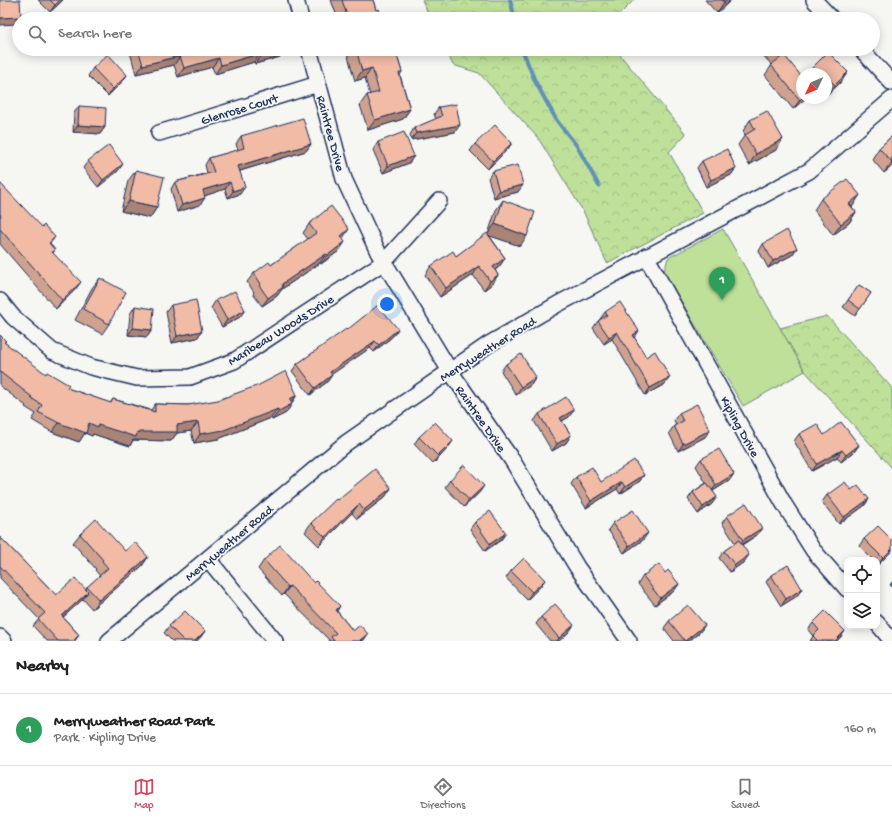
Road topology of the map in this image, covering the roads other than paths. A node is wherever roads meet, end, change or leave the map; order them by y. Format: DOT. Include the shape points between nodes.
graph roads {
  1 [pos="296,0"];
  2 [pos="814,0"];
  3 [pos="299,12"];
  4 [pos="825,12"];
  5 [pos="311,56"];
  6 [pos="867,56"];
  7 [pos="892,83"];
  8 [pos="318,84"];
  9 [pos="892,99"];
  10 [pos="159,133"];
  11 [pos="439,201"];
  12 [pos="646,256"];
  13 [pos="384,262"];
  14 [pos="0,301"];
  15 [pos="450,371"];
  16 [pos="208,559"];
  17 [pos="844,586"];
  18 [pos="880,627"];
  19 [pos="0,637"];
  20 [pos="4,641"];
  21 [pos="109,641"];
  22 [pos="275,641"];
  23 [pos="629,641"];
  24 [pos="892,641"];
  1 -- 3 [label="street"];
  2 -- 4 [label="street"];
  5 -- 8 [label="street, Raintree Drive"];
  6 -- 7 [label="street"];
  8 -- 10 [label="street, Glenrose Court"];
  8 -- 13 [label="street, Raintree Drive" via="344,179"];
  9 -- 12 [label="street, Merryweather Road" via="810,171"];
  11 -- 13 [label="street, Maribeau Woods Drive"];
  12 -- 15 [label="street, Merryweather Road" via="544,312"];
  12 -- 17 [label="street, Kipling Drive" via="784,504 813,550"];
  13 -- 14 [label="street, Maribeau Woods Drive" via="234,361 190,377 137,378 91,367 52,351 13,317"];
  13 -- 15 [label="street, Raintree Drive"];
  15 -- 16 [label="street, Merryweather Road" via="346,443"];
  15 -- 23 [label="street, Raintree Drive" via="512,460 577,567"];
  16 -- 21 [label="street, Merryweather Road"];
  16 -- 22 [label="street"];
  18 -- 24 [label="street"];
  19 -- 20 [label="street"];
}
